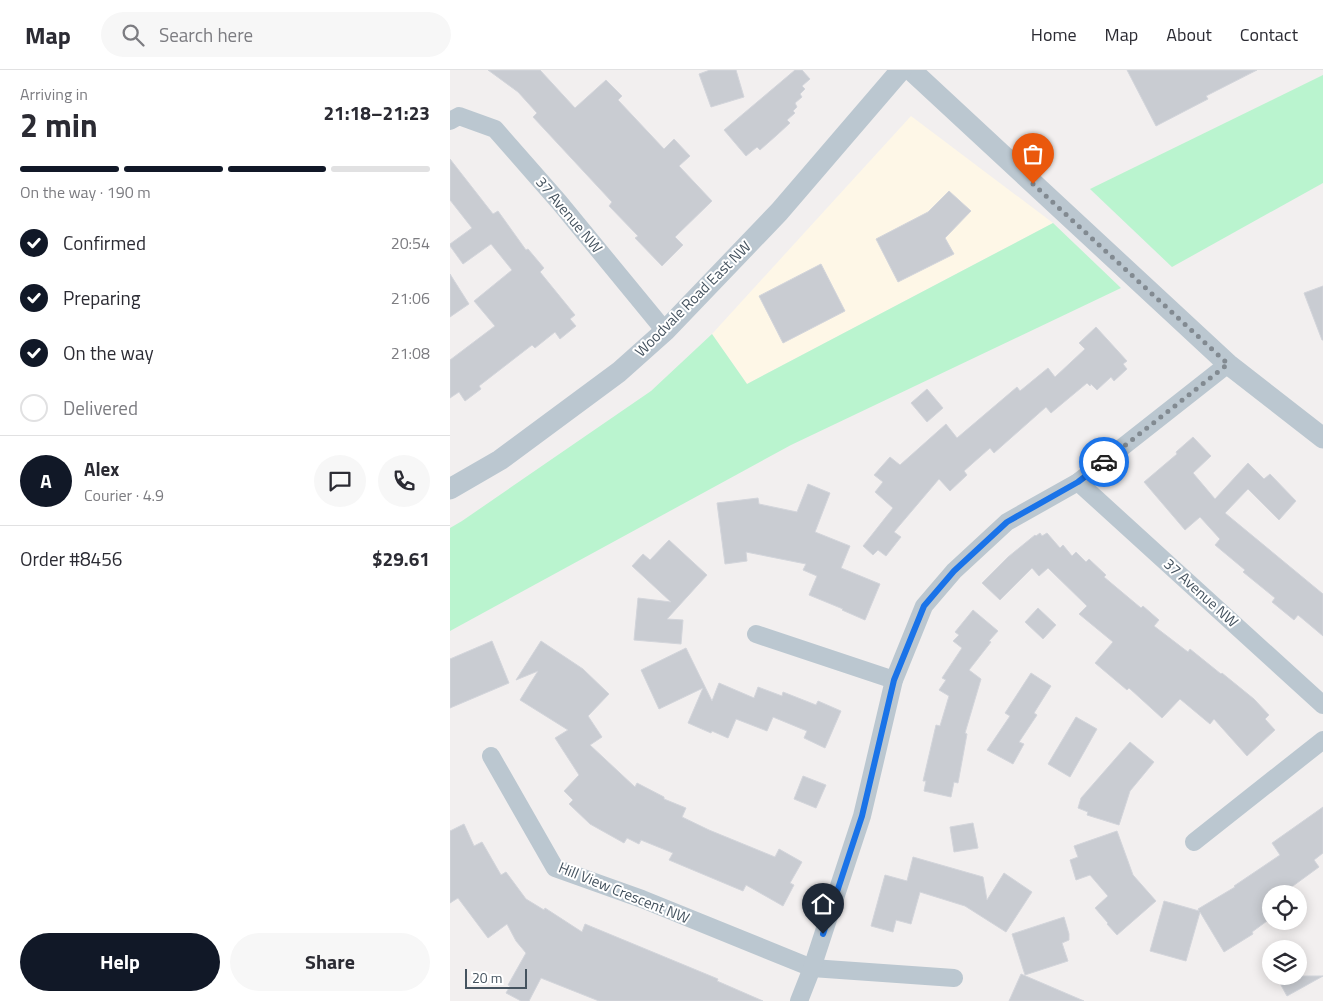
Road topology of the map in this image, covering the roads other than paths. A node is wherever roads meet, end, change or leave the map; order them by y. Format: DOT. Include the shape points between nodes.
graph roads {
  1 [pos="901,70"];
  2 [pos="911,70"];
  3 [pos="455,119"];
  4 [pos="665,331"];
  5 [pos="1228,364"];
  6 [pos="1323,438"];
  7 [pos="1078,482"];
  8 [pos="450,489"];
  9 [pos="756,634"];
  10 [pos="894,680"];
  11 [pos="1323,705"];
  12 [pos="1323,740"];
  13 [pos="491,756"];
  14 [pos="1194,842"];
  15 [pos="812,968"];
  16 [pos="954,978"];
  17 [pos="799,1001"];
  1 -- 4 [label="street, Woodvale Road East NW" via="779,212"];
  2 -- 5 [label="street"];
  3 -- 4 [label="street, 37 Avenue NW" via="495,129"];
  4 -- 8 [label="street, Woodvale Road East NW" via="619,372 500,460"];
  5 -- 6 [label="street"];
  5 -- 7 [label="street"];
  7 -- 10 [label="street" via="1007,522 954,571 924,606"];
  7 -- 11 [label="street, 37 Avenue NW"];
  9 -- 10 [label="street"];
  10 -- 15 [label="street" via="862,816"];
  12 -- 14 [label="street"];
  13 -- 15 [label="street, Hill View Crescent NW" via="555,868 642,899"];
  15 -- 16 [label="street, Hill View Crescent NW"];
  15 -- 17 [label="street"];
}
